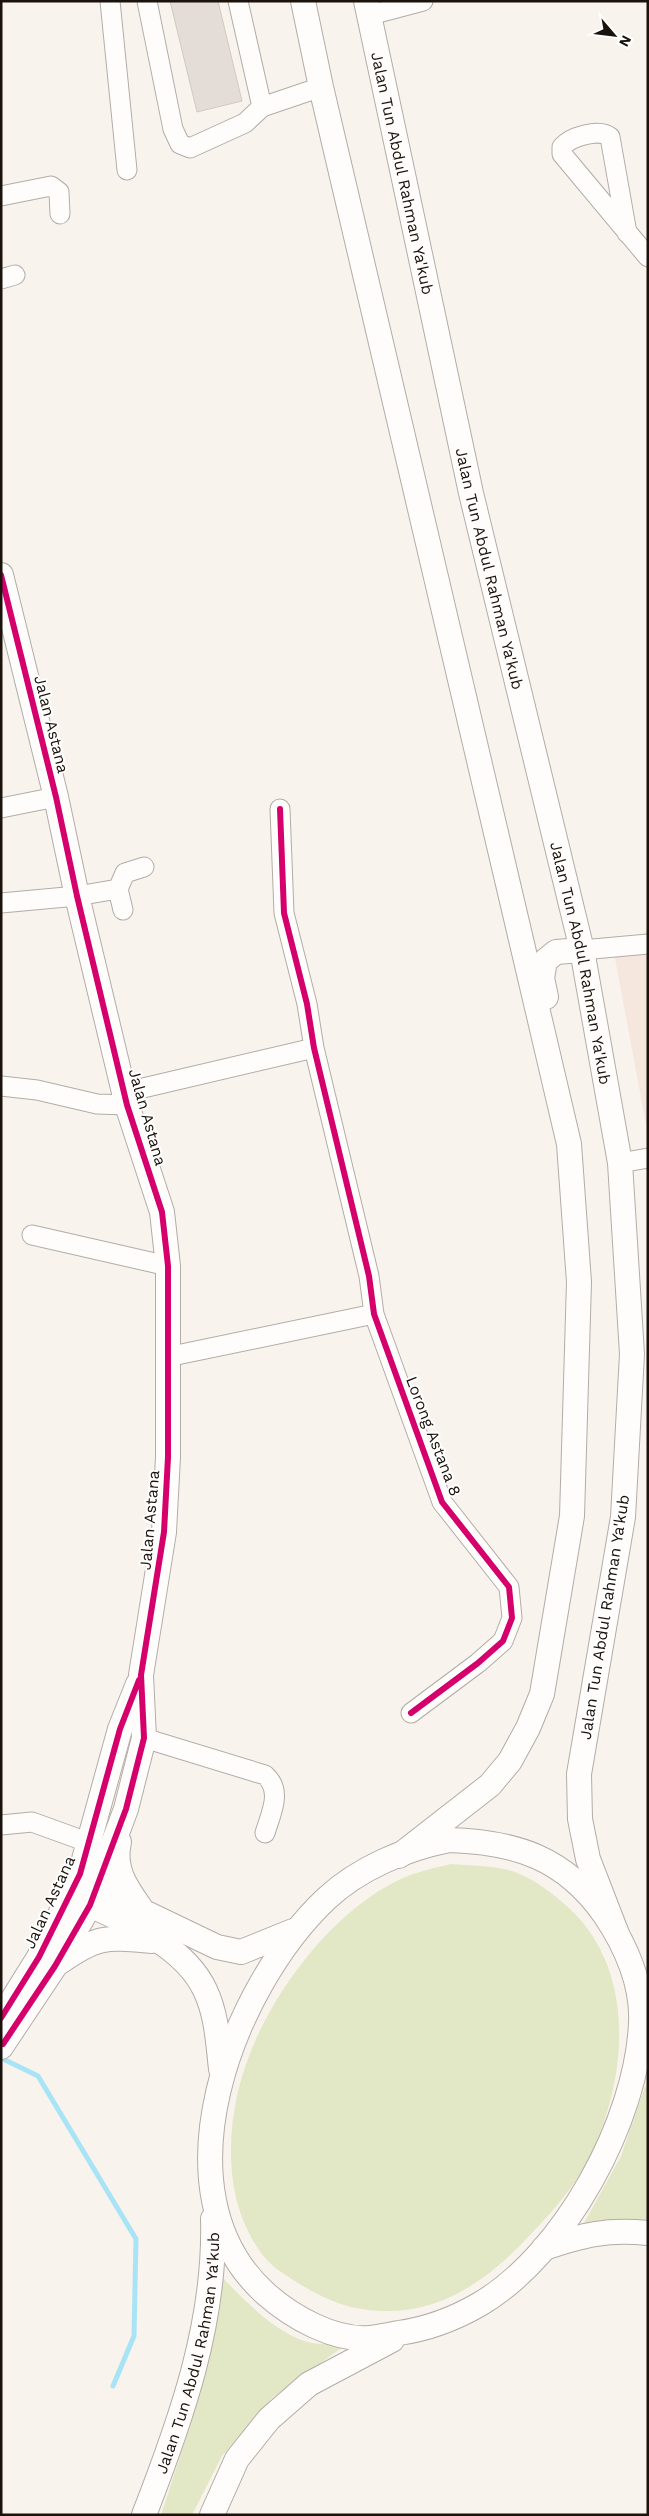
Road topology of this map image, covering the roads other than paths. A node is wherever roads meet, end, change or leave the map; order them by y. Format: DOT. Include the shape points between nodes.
graph roads {
  1 [pos="110,1"];
  2 [pos="147,1"];
  3 [pos="238,1"];
  4 [pos="303,1"];
  5 [pos="423,1"];
  6 [pos="368,8"];
  7 [pos="321,87"];
  8 [pos="262,107"];
  9 [pos="126,170"];
  10 [pos="1,196"];
  11 [pos="60,214"];
  12 [pos="627,233"];
  13 [pos="648,257"];
  14 [pos="1,575"];
  15 [pos="56,797"];
  16 [pos="1,808"];
  17 [pos="280,809"];
  18 [pos="144,867"];
  19 [pos="118,889"];
  20 [pos="76,896"];
  21 [pos="1,903"];
  22 [pos="122,910"];
  23 [pos="648,944"];
  24 [pos="582,950"];
  25 [pos="314,1048"];
  26 [pos="1,1086"];
  27 [pos="126,1099"];
  28 [pos="569,1144"];
  29 [pos="648,1158"];
  30 [pos="620,1163"];
  31 [pos="32,1235"];
  32 [pos="168,1266"];
  33 [pos="374,1314"];
  34 [pos="167,1357"];
  35 [pos="141,1676"];
  36 [pos="411,1713"];
  37 [pos="144,1738"];
  38 [pos="126,1808"];
  39 [pos="1,1825"];
  40 [pos="265,1833"];
  41 [pos="90,1843"];
  42 [pos="399,1856"];
  43 [pos="84,1890"];
  44 [pos="142,1911"];
  45 [pos="296,1930"];
  46 [pos="617,1934"];
  47 [pos="159,1942"];
  48 [pos="55,1966"];
  49 [pos="1,2018"];
  50 [pos="641,2023"];
  51 [pos="2,2046"];
  52 [pos="648,2057"];
  53 [pos="221,2076"];
  54 [pos="212,2188"];
  55 [pos="648,2233"];
  56 [pos="544,2248"];
  57 [pos="409,2332"];
  58 [pos="144,2515"];
  59 [pos="212,2515"];
  1 -- 9 [label="street"];
  2 -- 8 [label="street" via="180,144 190,148 220,136 246,123"];
  3 -- 8 [label="street"];
  4 -- 7 [label="main road"];
  5 -- 6 [label="street"];
  6 -- 24 [label="main road, Jalan Tun Abdul Rahman Ya'kub" via="471,493"];
  7 -- 8 [label="street"];
  7 -- 28 [label="main road"];
  10 -- 11 [label="street" via="51,186 59,192"];
  12 -- 12 [label="street" via="610,137 599,132 566,142 562,154"];
  12 -- 13 [label="street"];
  14 -- 15 [label="main road, Jalan Astana"];
  15 -- 16 [label="street"];
  15 -- 20 [label="main road, Jalan Astana"];
  17 -- 25 [label="street, Lorong Astana 8" via="284,913 308,1004"];
  18 -- 19 [label="street" via="125,872"];
  19 -- 20 [label="street"];
  19 -- 22 [label="street"];
  20 -- 21 [label="street"];
  20 -- 27 [label="main road, Jalan Astana"];
  23 -- 24 [label="street"];
  24 -- 28 [label="main road" via="556,952 545,961 542,978 569,1112"];
  24 -- 30 [label="main road, Jalan Tun Abdul Rahman Ya'kub"];
  25 -- 27 [label="street"];
  25 -- 33 [label="street, Lorong Astana 8" via="370,1276"];
  26 -- 27 [label="street" via="37,1090 97,1104"];
  27 -- 32 [label="main road, Jalan Astana" via="162,1212"];
  28 -- 42 [label="main road" via="579,1282 572,1516 542,1694 510,1761 490,1785"];
  29 -- 30 [label="street"];
  30 -- 46 [label="main road, Jalan Tun Abdul Rahman Ya'kub" via="632,1354 623,1517 580,1774 580,1819 588,1859"];
  31 -- 32 [label="street"];
  32 -- 34 [label="main road, Jalan Astana"];
  33 -- 34 [label="street"];
  33 -- 36 [label="street, Lorong Astana 8" via="442,1502 509,1587 512,1618 503,1641"];
  34 -- 35 [label="main road, Jalan Astana" via="168,1457 164,1532"];
  35 -- 37 [label="main road, Jalan Astana"];
  35 -- 41 [label="main road, Jalan Astana" via="120,1729"];
  37 -- 38 [label="main road, Jalan Astana"];
  37 -- 40 [label="street" via="266,1775 273,1782 276,1796"];
  38 -- 43 [label="main road, Jalan Astana"];
  38 -- 44 [label="main road" via="116,1856 119,1872"];
  39 -- 41 [label="street" via="32,1822"];
  41 -- 43 [label="main road, Jalan Astana"];
  42 -- 45 [label="main road" via="345,1884"];
  42 -- 46 [label="main road" via="412,1849 449,1840 496,1844 535,1855 584,1888"];
  43 -- 44 [label="main road"];
  43 -- 47 [label="main road"];
  43 -- 48 [label="main road, Jalan Astana"];
  43 -- 49 [label="main road, Jalan Astana"];
  44 -- 45 [label="main road" via="217,1947 241,1952"];
  45 -- 53 [label="main road" via="255,1994"];
  46 -- 50 [label="main road" via="633,1971"];
  47 -- 48 [label="main road" via="110,1938 84,1945"];
  47 -- 53 [label="main road" via="184,1960 206,1992 216,2025"];
  48 -- 51 [label="main road, Jalan Astana"];
  50 -- 52 [label="main road"];
  50 -- 56 [label="main road" via="619,2124 592,2180"];
  53 -- 54 [label="main road" via="212,2136"];
  54 -- 57 [label="main road" via="219,2222 229,2248 256,2284 277,2304 343,2336 368,2338"];
  54 -- 58 [label="main road, Jalan Tun Abdul Rahman Ya'kub" via="214,2240 206,2324 173,2442"];
  55 -- 56 [label="main road" via="620,2230 585,2234"];
  56 -- 57 [label="main road" via="522,2271 483,2302 457,2316"];
  57 -- 59 [label="main road" via="309,2384 269,2419 237,2459"];
}
